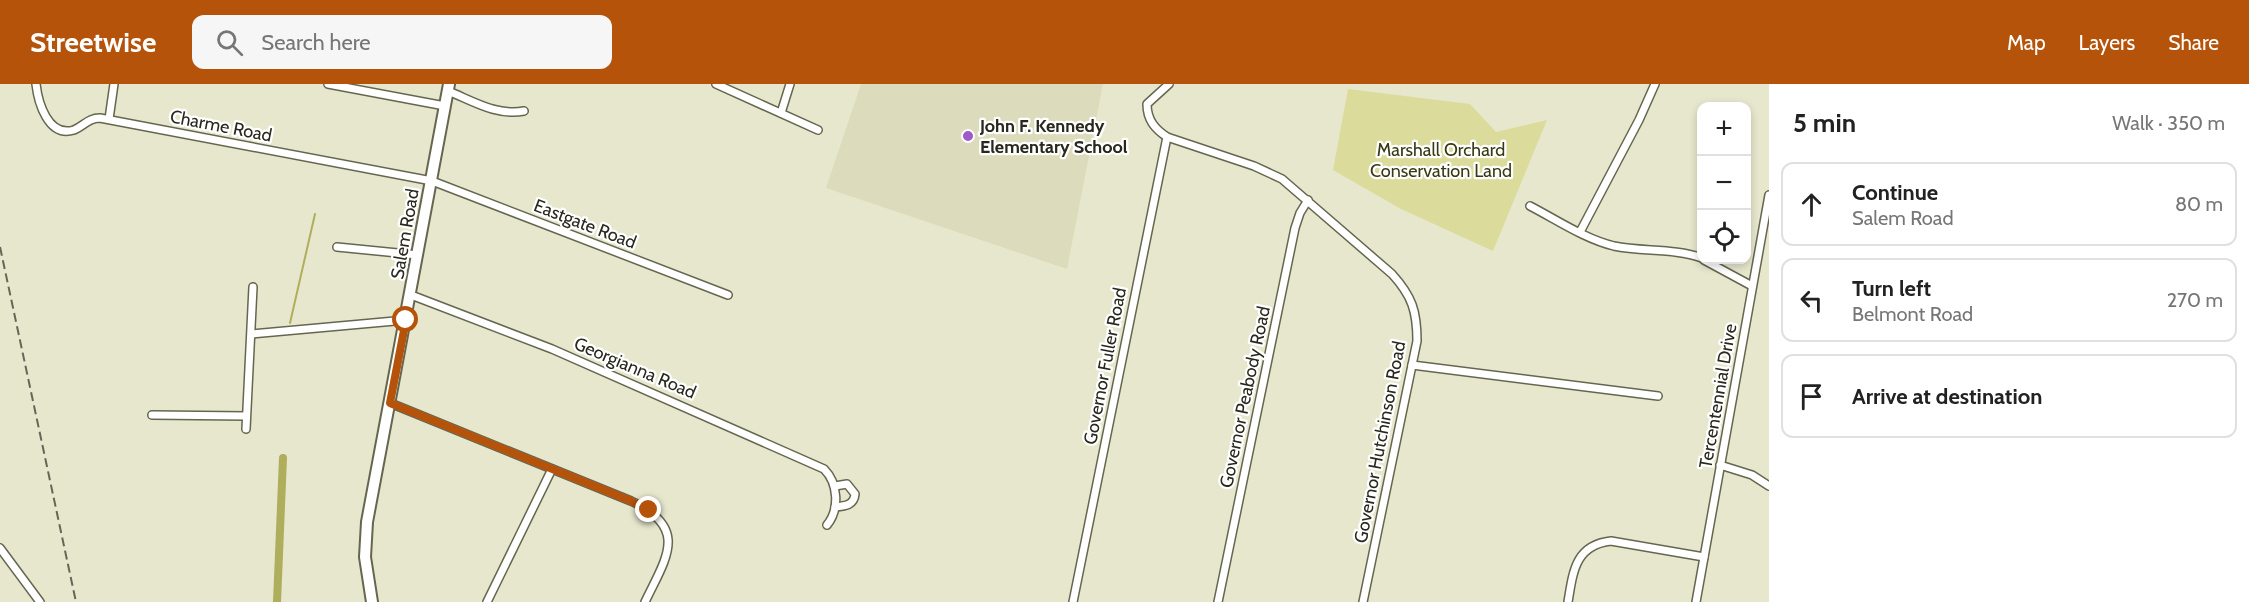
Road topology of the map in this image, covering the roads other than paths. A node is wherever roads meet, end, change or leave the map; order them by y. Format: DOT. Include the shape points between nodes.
graph roads {
  1 [pos="36,84"];
  2 [pos="114,84"];
  3 [pos="328,84"];
  4 [pos="716,84"];
  5 [pos="790,84"];
  6 [pos="1169,84"];
  7 [pos="1655,84"];
  8 [pos="449,87"];
  9 [pos="446,106"];
  10 [pos="524,111"];
  11 [pos="781,113"];
  12 [pos="109,119"];
  13 [pos="818,130"];
  14 [pos="1167,137"];
  15 [pos="432,181"];
  16 [pos="1769,195"];
  17 [pos="1308,200"];
  18 [pos="1530,206"];
  19 [pos="1580,232"];
  20 [pos="337,247"];
  21 [pos="418,255"];
  22 [pos="1697,257"];
  23 [pos="1712,264"];
  24 [pos="1752,286"];
  25 [pos="253,287"];
  26 [pos="411,295"];
  27 [pos="728,295"];
  28 [pos="406,320"];
  29 [pos="252,334"];
  30 [pos="1412,365"];
  31 [pos="1658,396"];
  32 [pos="390,403"];
  33 [pos="152,415"];
  34 [pos="246,416"];
  35 [pos="246,429"];
  36 [pos="1720,465"];
  37 [pos="552,469"];
  38 [pos="835,486"];
  39 [pos="1769,486"];
  40 [pos="835,507"];
  41 [pos="827,525"];
  42 [pos="0,548"];
  43 [pos="1704,557"];
  44 [pos="40,602"];
  45 [pos="372,602"];
  46 [pos="487,602"];
  47 [pos="645,602"];
  48 [pos="1072,602"];
  49 [pos="1218,602"];
  50 [pos="1363,602"];
  51 [pos="1568,602"];
  52 [pos="1696,602"];
  1 -- 12 [label="street, Charme Road" via="42,111 57,128 72,130 92,119"];
  2 -- 12 [label="street"];
  3 -- 9 [label="street"];
  4 -- 11 [label="street"];
  5 -- 11 [label="street"];
  6 -- 14 [label="street" via="1147,104 1150,120"];
  7 -- 19 [label="street"];
  8 -- 9 [label="main road, Salem Road"];
  8 -- 10 [label="street" via="502,113"];
  9 -- 15 [label="main road, Salem Road"];
  11 -- 13 [label="street"];
  12 -- 15 [label="street, Charme Road"];
  14 -- 17 [label="street, Governor Hutchinson Road" via="1273,174"];
  14 -- 48 [label="street, Governor Fuller Road"];
  15 -- 21 [label="main road, Salem Road"];
  15 -- 27 [label="street, Eastgate Road"];
  16 -- 24 [label="street, Tercentennial Drive"];
  17 -- 30 [label="street, Governor Hutchinson Road" via="1405,288 1417,322"];
  17 -- 49 [label="street, Governor Peabody Road" via="1295,228"];
  18 -- 19 [label="street"];
  19 -- 22 [label="street" via="1615,246"];
  20 -- 21 [label="street"];
  21 -- 26 [label="main road, Salem Road"];
  23 -- 24 [label="street"];
  24 -- 36 [label="street, Tercentennial Drive"];
  25 -- 29 [label="street"];
  26 -- 28 [label="main road, Salem Road"];
  26 -- 38 [label="street, Georgianna Road" via="552,349 809,461 824,469"];
  28 -- 29 [label="street"];
  28 -- 32 [label="main road, Salem Road"];
  29 -- 34 [label="street"];
  30 -- 31 [label="street"];
  30 -- 50 [label="street, Governor Hutchinson Road"];
  32 -- 37 [label="street"];
  32 -- 45 [label="main road, Salem Road" via="365,539"];
  33 -- 34 [label="street"];
  34 -- 35 [label="street"];
  36 -- 39 [label="street"];
  36 -- 43 [label="street, Tercentennial Drive"];
  37 -- 46 [label="street"];
  37 -- 47 [label="street" via="641,506 659,519 666,531 668,550"];
  38 -- 40 [label="street, Georgianna Road"];
  38 -- 40 [label="street, Georgianna Road" via="847,484 855,500"];
  40 -- 41 [label="street, Georgianna Road"];
  42 -- 44 [label="street"];
  43 -- 51 [label="street" via="1602,542 1577,560"];
  43 -- 52 [label="street, Tercentennial Drive"];
}
